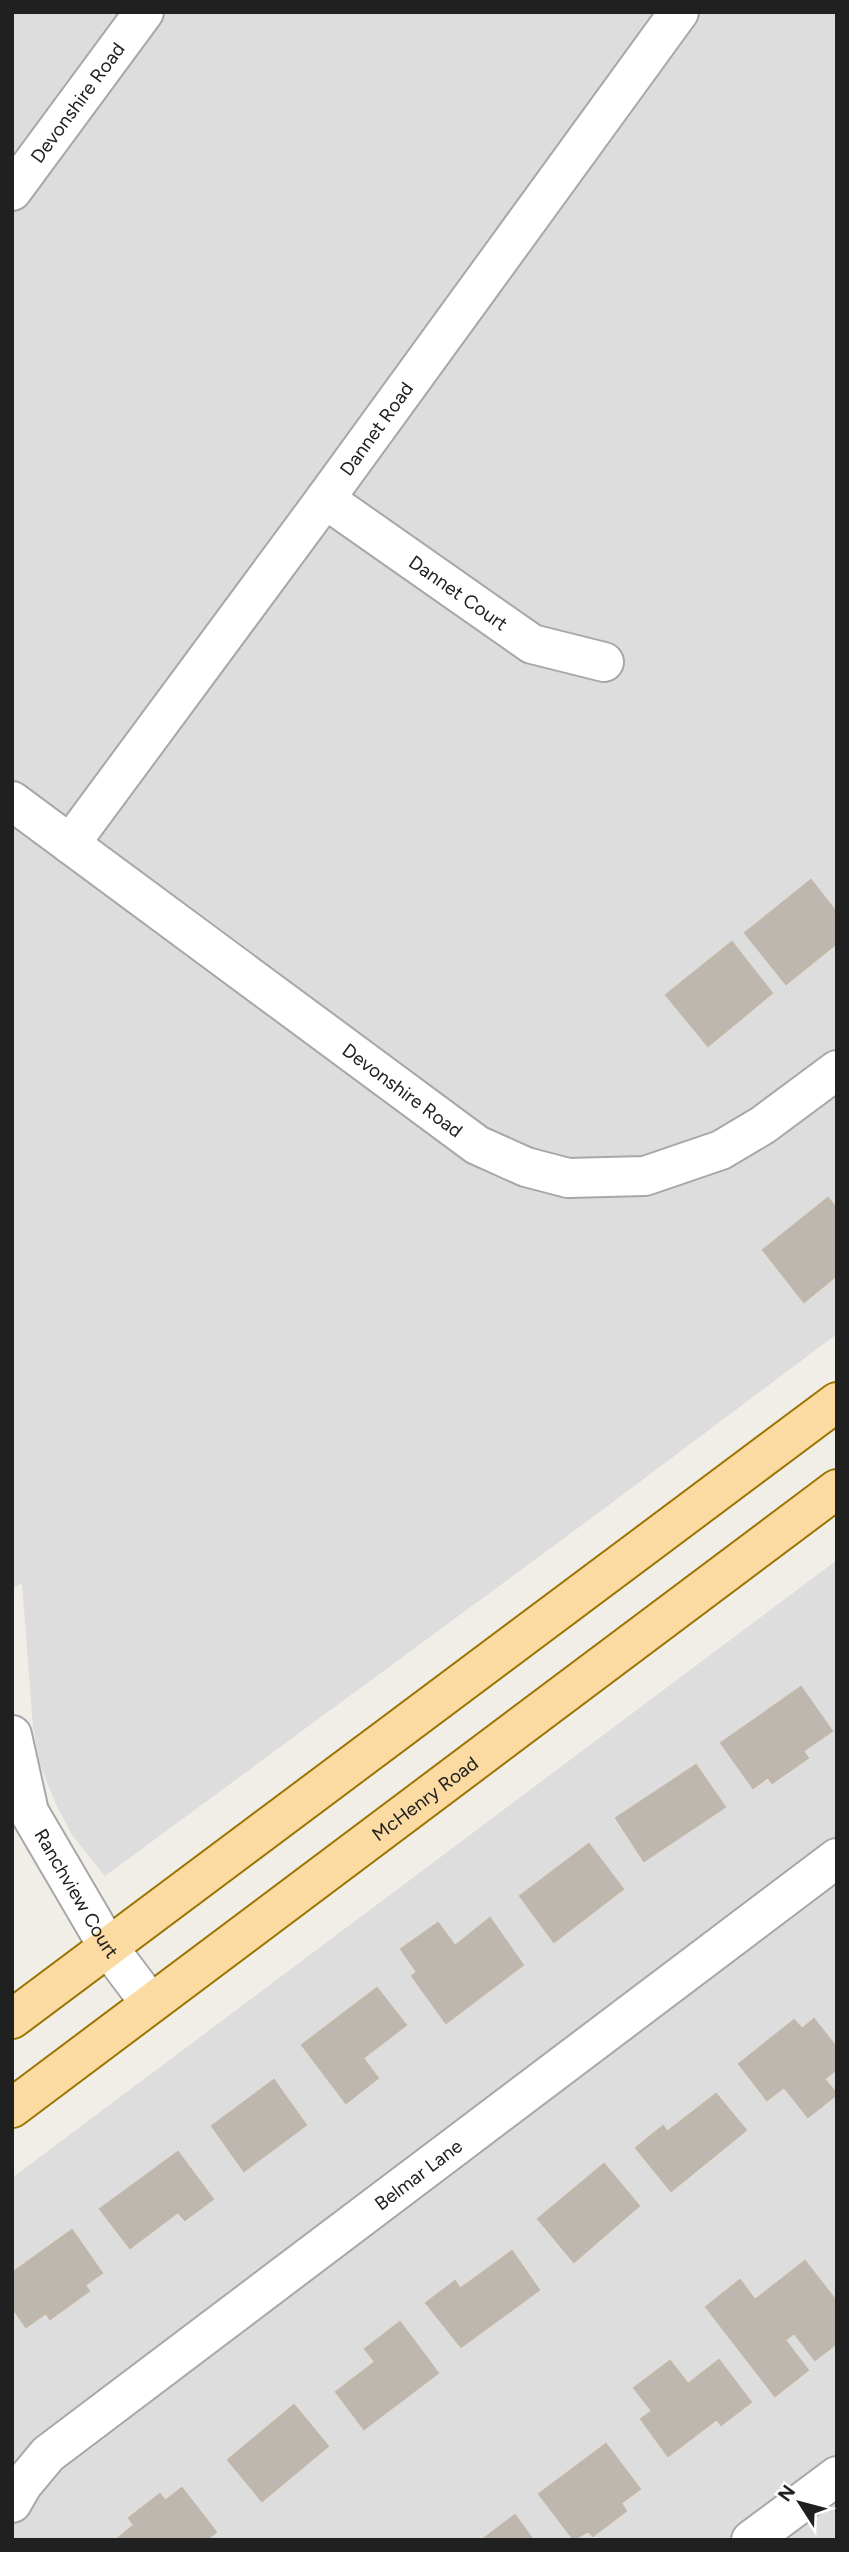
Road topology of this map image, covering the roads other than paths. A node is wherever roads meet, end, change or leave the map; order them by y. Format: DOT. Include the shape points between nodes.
graph roads {
  1 [pos="144,12"];
  2 [pos="679,12"];
  3 [pos="12,191"];
  4 [pos="325,499"];
  5 [pos="604,662"];
  6 [pos="12,801"];
  7 [pos="70,844"];
  8 [pos="837,1070"];
  9 [pos="837,1402"];
  10 [pos="837,1489"];
  11 [pos="12,1735"];
  12 [pos="837,1858"];
  13 [pos="108,1947"];
  14 [pos="150,2003"];
  15 [pos="12,2020"];
  16 [pos="12,2108"];
  17 [pos="837,2476"];
  18 [pos="12,2502"];
  19 [pos="751,2540"];
  1 -- 3 [label="street, Devonshire Road"];
  2 -- 4 [label="street, Dannet Road"];
  4 -- 5 [label="street, Dannet Court" via="532,644"];
  4 -- 7 [label="street, Dannet Road"];
  6 -- 7 [label="street, Devonshire Road"];
  7 -- 8 [label="street, Devonshire Road" via="477,1145 526,1167 568,1178 645,1176 722,1150"];
  9 -- 13 [label="main road"];
  10 -- 14 [label="main road, McHenry Road"];
  11 -- 13 [label="street, Ranchview Court" via="29,1812"];
  12 -- 18 [label="street, Belmar Lane" via="48,2454"];
  13 -- 14 [label="street, Ranchview Court"];
  13 -- 15 [label="main road"];
  14 -- 16 [label="main road, McHenry Road"];
  17 -- 19 [label="street"];
}
